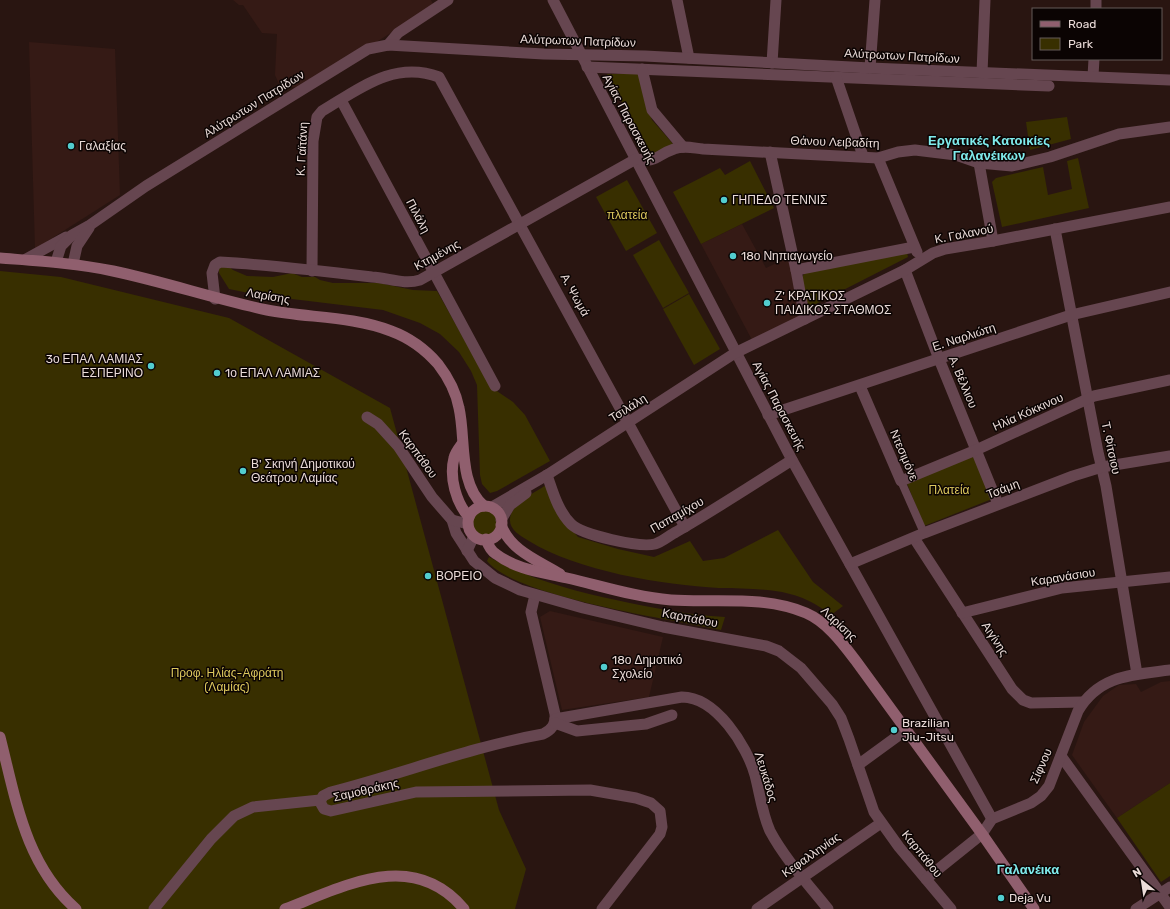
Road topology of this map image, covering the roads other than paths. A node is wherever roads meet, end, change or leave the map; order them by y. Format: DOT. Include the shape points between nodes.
graph roads {
  1 [pos="448,0"];
  2 [pos="553,0"];
  3 [pos="677,0"];
  4 [pos="776,0"];
  5 [pos="875,0"];
  6 [pos="985,0"];
  7 [pos="388,45"];
  8 [pos="580,53"];
  9 [pos="689,58"];
  10 [pos="1094,60"];
  11 [pos="772,63"];
  12 [pos="587,67"];
  13 [pos="870,68"];
  14 [pos="642,69"];
  15 [pos="982,73"];
  16 [pos="1093,76"];
  17 [pos="439,77"];
  18 [pos="836,77"];
  19 [pos="1170,80"];
  20 [pos="1049,86"];
  21 [pos="341,100"];
  22 [pos="1170,128"];
  23 [pos="683,146"];
  24 [pos="770,152"];
  25 [pos="863,156"];
  26 [pos="878,158"];
  27 [pos="636,159"];
  28 [pos="979,163"];
  29 [pos="1170,206"];
  30 [pos="520,223"];
  31 [pos="90,226"];
  32 [pos="1055,229"];
  33 [pos="72,235"];
  34 [pos="993,241"];
  35 [pos="914,247"];
  36 [pos="0,258"];
  37 [pos="26,259"];
  38 [pos="922,259"];
  39 [pos="56,262"];
  40 [pos="73,264"];
  41 [pos="796,270"];
  42 [pos="906,270"];
  43 [pos="312,271"];
  44 [pos="433,272"];
  45 [pos="1170,292"];
  46 [pos="215,299"];
  47 [pos="1071,315"];
  48 [pos="805,319"];
  49 [pos="736,353"];
  50 [pos="939,359"];
  51 [pos="1170,380"];
  52 [pos="495,386"];
  53 [pos="860,386"];
  54 [pos="1088,399"];
  55 [pos="768,415"];
  56 [pos="368,416"];
  57 [pos="630,422"];
  58 [pos="462,444"];
  59 [pos="976,450"];
  60 [pos="1170,456"];
  61 [pos="792,460"];
  62 [pos="1102,467"];
  63 [pos="547,475"];
  64 [pos="901,481"];
  65 [pos="533,484"];
  66 [pos="998,504"];
  67 [pos="488,506"];
  68 [pos="452,520"];
  69 [pos="469,521"];
  70 [pos="501,522"];
  71 [pos="685,527"];
  72 [pos="474,536"];
  73 [pos="919,536"];
  74 [pos="486,539"];
  75 [pos="466,551"];
  76 [pos="850,564"];
  77 [pos="566,577"];
  78 [pos="1170,578"];
  79 [pos="1123,583"];
  80 [pos="535,595"];
  81 [pos="962,613"];
  82 [pos="1170,670"];
  83 [pos="1136,674"];
  84 [pos="1083,702"];
  85 [pos="672,715"];
  86 [pos="555,721"];
  87 [pos="906,730"];
  88 [pos="0,737"];
  89 [pos="1061,756"];
  90 [pos="858,765"];
  91 [pos="320,800"];
  92 [pos="992,819"];
  93 [pos="881,823"];
  94 [pos="982,834"];
  95 [pos="802,877"];
  96 [pos="926,879"];
  97 [pos="1170,887"];
  98 [pos="1160,894"];
  99 [pos="1170,907"];
  100 [pos="76,909"];
  101 [pos="154,909"];
  102 [pos="285,909"];
  103 [pos="464,909"];
  104 [pos="602,909"];
  105 [pos="757,909"];
  106 [pos="828,909"];
  107 [pos="951,909"];
  108 [pos="1034,909"];
  109 [pos="1136,909"];
  1 -- 7 [label="street" via="398,33"];
  2 -- 8 [label="street, Αγίας Παρασκευής"];
  3 -- 9 [label="street"];
  4 -- 11 [label="street"];
  5 -- 13 [label="street"];
  6 -- 15 [label="street"];
  7 -- 8 [label="street, Αλύτρωτων Πατρίδων" via="544,54"];
  7 -- 31 [label="street, Αλύτρωτων Πατρίδων" via="368,49 146,186"];
  8 -- 9 [label="street, Αλύτρωτων Πατρίδων"];
  8 -- 12 [label="street, Αγίας Παρασκευής"];
  9 -- 11 [label="street, Αλύτρωτων Πατρίδων"];
  10 -- 16 [label="street"];
  11 -- 13 [label="street, Αλύτρωτων Πατρίδων"];
  12 -- 14 [label="street"];
  12 -- 27 [label="street, Αγίας Παρασκευής"];
  13 -- 15 [label="street, Αλύτρωτων Πατρίδων"];
  14 -- 18 [label="street"];
  14 -- 23 [label="street" via="652,110"];
  15 -- 16 [label="street, Αλύτρωτων Πατρίδων"];
  16 -- 19 [label="street, Αλύτρωτων Πατρίδων"];
  17 -- 21 [label="street, Κ. Γαϊτάνη" via="428,72 387,74"];
  17 -- 30 [label="street, Α. Ψωμά"];
  18 -- 20 [label="street"];
  18 -- 25 [label="street"];
  21 -- 43 [label="street, Κ. Γαϊτάνη" via="322,111 315,126"];
  21 -- 44 [label="street, Πιλάλη"];
  22 -- 28 [label="street, Θάνου Λειβαδίτη" via="1119,134 1026,164 1012,166"];
  23 -- 24 [label="street, Θάνου Λειβαδίτη"];
  23 -- 27 [label="street, Θάνου Λειβαδίτη" via="649,162"];
  24 -- 25 [label="street, Θάνου Λειβαδίτη"];
  24 -- 41 [label="street"];
  25 -- 26 [label="street, Θάνου Λειβαδίτη"];
  26 -- 28 [label="street, Θάνου Λειβαδίτη" via="914,150 956,155"];
  26 -- 35 [label="street"];
  27 -- 30 [label="street, Κτημένης"];
  27 -- 49 [label="street, Αγίας Παρασκευής"];
  28 -- 34 [label="street"];
  29 -- 32 [label="street, Κ. Γαλανού"];
  30 -- 44 [label="street, Κτημένης"];
  30 -- 57 [label="street, Α. Ψωμά"];
  31 -- 33 [label="street, Αλύτρωτων Πατρίδων"];
  31 -- 40 [label="street" via="78,246"];
  32 -- 34 [label="street, Κ. Γαλανού"];
  32 -- 47 [label="street, Τ. Φίτσιου"];
  33 -- 37 [label="street"];
  33 -- 39 [label="street, Αλύτρωτων Πατρίδων" via="60,246"];
  34 -- 38 [label="street, Κ. Γαλανού" via="944,249"];
  35 -- 38 [label="street"];
  35 -- 41 [label="street"];
  36 -- 37 [label="main road, Λαρίσης"];
  37 -- 39 [label="main road, Λαρίσης"];
  38 -- 42 [label="street, Κ. Γαλανού"];
  39 -- 40 [label="main road, Λαρίσης"];
  40 -- 46 [label="main road, Λαρίσης" via="113,271"];
  41 -- 48 [label="street"];
  42 -- 48 [label="street, Κ. Γαλανού"];
  42 -- 50 [label="street, Α. Βέλλιου"];
  43 -- 44 [label="street, Κτημένης" via="405,282 420,280"];
  43 -- 46 [label="street, Κτημένης" via="220,262 215,265 212,273"];
  44 -- 52 [label="street, Πιλάλη"];
  45 -- 47 [label="street, Ε. Ναρλιώτη"];
  46 -- 58 [label="main road, Λαρίσης" via="376,326 413,341 432,357 452,387 460,409"];
  47 -- 50 [label="street, Ε. Ναρλιώτη"];
  47 -- 54 [label="street, Τ. Φίτσιου"];
  48 -- 49 [label="street, Κ. Γαλανού"];
  49 -- 55 [label="street, Αγίας Παρασκευής"];
  49 -- 57 [label="street, Τσιλάλη"];
  50 -- 53 [label="street, Ε. Ναρλιώτη"];
  50 -- 59 [label="street, Α. Βέλλιου"];
  51 -- 54 [label="street, Ηλία Κόκκινου"];
  53 -- 55 [label="street, Ε. Ναρλιώτη"];
  53 -- 64 [label="street, Ντεσιμόνε"];
  54 -- 59 [label="street, Ηλία Κόκκινου"];
  54 -- 62 [label="street, Τ. Φίτσιου"];
  55 -- 61 [label="street, Αγίας Παρασκευής"];
  56 -- 68 [label="street, Καρπάθου" via="398,446 432,497"];
  57 -- 63 [label="street, Τσιλάλη"];
  57 -- 71 [label="street, Α. Ψωμά"];
  58 -- 67 [label="main road, Λαρίσης" via="471,489 477,500"];
  58 -- 69 [label="main road, Λαρίσης" via="454,457 454,480 461,508"];
  59 -- 64 [label="street, Ηλία Κόκκινου"];
  59 -- 66 [label="street, Α. Βέλλιου"];
  60 -- 62 [label="street, Τσάμη"];
  61 -- 71 [label="street, Παπαμίχου"];
  61 -- 76 [label="street, Αγίας Παρασκευής"];
  62 -- 66 [label="street, Τσάμη"];
  62 -- 79 [label="street, Τ. Φίτσιου"];
  63 -- 65 [label="street, Τσιλάλη"];
  63 -- 71 [label="street, Παπαμίχου" via="566,518 583,531 647,545 656,544"];
  64 -- 73 [label="street, Ντεσιμόνε"];
  65 -- 67 [label="street"];
  65 -- 70 [label="street" via="529,491 510,505"];
  66 -- 73 [label="street, Τσάμη"];
  67 -- 69 [label="main road" via="475,509"];
  67 -- 70 [label="main road" via="498,512"];
  68 -- 69 [label="street"];
  68 -- 75 [label="street, Καρπάθου"];
  69 -- 72 [label="main road"];
  70 -- 74 [label="main road" via="496,535"];
  70 -- 77 [label="main road, Λαρίσης" via="509,540 521,551"];
  72 -- 74 [label="main road"];
  72 -- 75 [label="street"];
  73 -- 76 [label="street, Τσάμη"];
  73 -- 81 [label="street, Αιγίνης"];
  74 -- 77 [label="main road, Λαρίσης" via="495,554 521,567"];
  75 -- 80 [label="street, Καρπάθου" via="481,568 495,578"];
  76 -- 92 [label="street, Αγίας Παρασκευής"];
  77 -- 87 [label="main road, Λαρίσης" via="653,598 756,602 806,613 816,619 846,648"];
  78 -- 79 [label="street, Καρανάσιου"];
  79 -- 81 [label="street, Καρανάσιου" via="1062,588"];
  79 -- 83 [label="street, Τ. Φίτσιου"];
  80 -- 86 [label="street" via="531,612"];
  80 -- 90 [label="street, Καρπάθου" via="663,627 762,645 779,651 812,678 832,704 843,723"];
  81 -- 84 [label="street, Αιγίνης" via="1012,689 1023,700 1031,703"];
  82 -- 83 [label="street, Σίφνου"];
  83 -- 84 [label="street, Σίφνου" via="1102,685"];
  84 -- 89 [label="street, Σίφνου"];
  85 -- 86 [label="street" via="646,724 576,731"];
  86 -- 91 [label="street, Σαμοθράκης" via="550,730 543,734 476,748 331,792"];
  86 -- 95 [label="street, Λευκάδος" via="680,698 692,698 701,702 723,720 741,744 755,775 770,829"];
  87 -- 90 [label="street"];
  87 -- 94 [label="main road, Λαρίσης"];
  88 -- 100 [label="main road" via="30,845 50,882"];
  89 -- 92 [label="street, Σίφνου" via="1049,786 1041,796 1031,803"];
  89 -- 98 [label="street"];
  90 -- 93 [label="street, Καρπάθου" via="869,802"];
  91 -- 101 [label="street" via="254,807 234,816 211,839"];
  91 -- 104 [label="street, Σαμοθράκης" via="324,810 331,812 416,792 574,789 616,794 651,803 660,811 660,834"];
  92 -- 94 [label="street"];
  93 -- 95 [label="street, Κεφαλληνίας"];
  93 -- 96 [label="street, Καρπάθου"];
  94 -- 96 [label="street"];
  94 -- 108 [label="main road, Λαρίσης"];
  95 -- 105 [label="street, Κεφαλληνίας"];
  95 -- 106 [label="street, Λευκάδος"];
  96 -- 107 [label="street, Καρπάθου"];
  97 -- 98 [label="street"];
  98 -- 99 [label="street"];
  98 -- 109 [label="street"];
  102 -- 103 [label="main road" via="362,881 385,876 404,876 416,877 438,886 449,893"];
}
